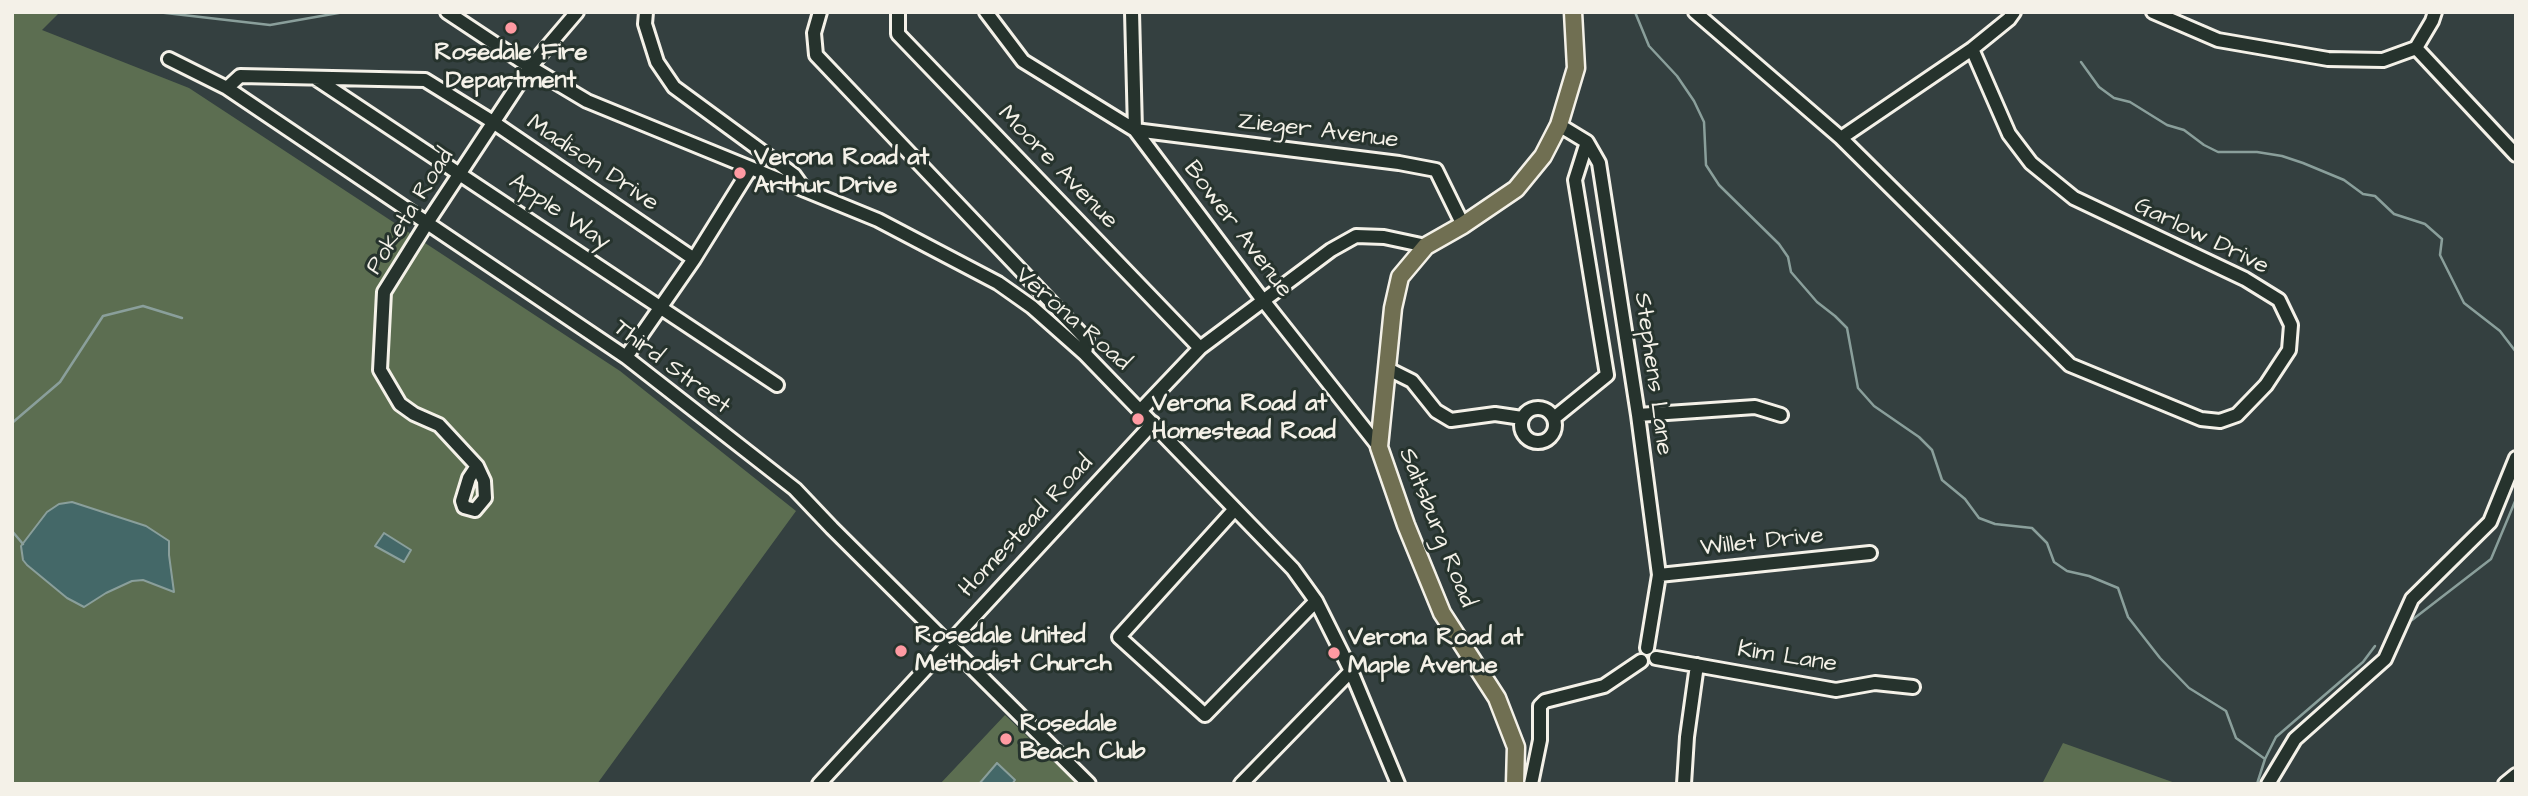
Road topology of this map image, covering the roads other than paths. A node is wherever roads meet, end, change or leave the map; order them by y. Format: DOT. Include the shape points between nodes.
graph roads {
  1 [pos="447,12"];
  2 [pos="577,12"];
  3 [pos="646,12"];
  4 [pos="820,12"];
  5 [pos="898,12"];
  6 [pos="986,12"];
  7 [pos="1132,12"];
  8 [pos="1573,12"];
  9 [pos="1695,12"];
  10 [pos="2014,12"];
  11 [pos="2153,12"];
  12 [pos="2435,12"];
  13 [pos="2416,48"];
  14 [pos="1972,49"];
  15 [pos="169,59"];
  16 [pos="530,68"];
  17 [pos="315,78"];
  18 [pos="227,88"];
  19 [pos="493,122"];
  20 [pos="1559,125"];
  21 [pos="1135,130"];
  22 [pos="1841,138"];
  23 [pos="1587,142"];
  24 [pos="2516,155"];
  25 [pos="750,169"];
  26 [pos="460,172"];
  27 [pos="804,190"];
  28 [pos="427,223"];
  29 [pos="1463,225"];
  30 [pos="1426,246"];
  31 [pos="694,259"];
  32 [pos="1262,299"];
  33 [pos="661,308"];
  34 [pos="1200,348"];
  35 [pos="1085,354"];
  36 [pos="626,357"];
  37 [pos="1388,369"];
  38 [pos="777,385"];
  39 [pos="1141,410"];
  40 [pos="1638,415"];
  41 [pos="1781,415"];
  42 [pos="1522,418"];
  43 [pos="1554,418"];
  44 [pos="1153,424"];
  45 [pos="1379,447"];
  46 [pos="2516,458"];
  47 [pos="477,466"];
  48 [pos="1235,509"];
  49 [pos="1870,554"];
  50 [pos="1658,575"];
  51 [pos="1316,601"];
  52 [pos="948,643"];
  53 [pos="1652,653"];
  54 [pos="1697,666"];
  55 [pos="1351,671"];
  56 [pos="1913,687"];
  57 [pos="2516,775"];
  58 [pos="819,784"];
  59 [pos="1089,784"];
  60 [pos="1241,784"];
  61 [pos="1398,784"];
  62 [pos="1516,784"];
  63 [pos="1531,784"];
  64 [pos="1684,784"];
  65 [pos="2268,784"];
  66 [pos="2505,784"];
  1 -- 16 [label="street, Verona Road"];
  2 -- 16 [label="street, Poketa Road"];
  3 -- 27 [label="street" via="645,24 657,62 674,87 794,175"];
  4 -- 35 [label="street" via="814,33 816,55 1087,340"];
  5 -- 34 [label="street, Moore Avenue" via="898,33"];
  6 -- 21 [label="street" via="1023,61"];
  7 -- 21 [label="street"];
  8 -- 20 [label="main road, Saltsburg Road" via="1576,68"];
  9 -- 22 [label="street, Garlow Drive"];
  10 -- 14 [label="street"];
  11 -- 13 [label="street" via="2218,40 2328,59 2383,60"];
  12 -- 13 [label="street"];
  13 -- 24 [label="street"];
  14 -- 22 [label="street"];
  14 -- 22 [label="street, Garlow Drive" via="2009,134 2031,163 2074,198 2245,279 2279,300 2291,325 2289,350 2237,415 2220,421 2201,419 2070,365"];
  15 -- 18 [label="street, Third Street"];
  16 -- 19 [label="street, Poketa Road"];
  16 -- 25 [label="street, Verona Road" via="587,101"];
  17 -- 18 [label="street, Madison Drive" via="240,76"];
  17 -- 19 [label="street, Madison Drive" via="425,80"];
  17 -- 26 [label="street, Apple Way"];
  18 -- 28 [label="street, Third Street"];
  19 -- 26 [label="street, Poketa Road"];
  19 -- 31 [label="street, Madison Drive"];
  20 -- 23 [label="street"];
  20 -- 29 [label="main road, Saltsburg Road" via="1543,156 1516,189"];
  21 -- 29 [label="street, Zieger Avenue" via="1436,170"];
  21 -- 32 [label="street, Bower Avenue"];
  23 -- 40 [label="street, Stephens Lane" via="1599,163"];
  23 -- 43 [label="street" via="1575,180 1607,375"];
  25 -- 27 [label="street, Verona Road"];
  25 -- 31 [label="street"];
  26 -- 28 [label="street, Poketa Road"];
  26 -- 33 [label="street, Apple Way"];
  27 -- 35 [label="street, Verona Road" via="878,220 998,283"];
  28 -- 36 [label="street, Third Street"];
  28 -- 47 [label="street, Poketa Road" via="384,292 380,370 401,404 439,425"];
  29 -- 30 [label="main road, Saltsburg Road"];
  30 -- 32 [label="street" via="1356,236"];
  30 -- 37 [label="main road, Saltsburg Road" via="1400,277"];
  31 -- 33 [label="street"];
  32 -- 34 [label="street"];
  32 -- 45 [label="street, Bower Avenue"];
  33 -- 36 [label="street"];
  33 -- 38 [label="street, Apple Way"];
  34 -- 39 [label="street"];
  35 -- 39 [label="street, Verona Road"];
  36 -- 52 [label="street, Third Street" via="795,489"];
  37 -- 42 [label="street" via="1412,381 1436,411 1451,420 1495,414"];
  37 -- 45 [label="main road, Saltsburg Road"];
  39 -- 44 [label="street, Verona Road"];
  40 -- 41 [label="street" via="1755,407"];
  40 -- 50 [label="street, Stephens Lane"];
  42 -- 43 [label="street" via="1530,409 1541,407"];
  42 -- 43 [label="street" via="1524,434 1536,442 1553,433"];
  44 -- 48 [label="street, Verona Road"];
  44 -- 52 [label="street, Homestead Road"];
  45 -- 62 [label="main road, Saltsburg Road" via="1442,613 1497,698 1516,747"];
  46 -- 65 [label="street" via="2490,523 2412,599 2385,659 2295,739"];
  48 -- 51 [label="street, Verona Road" via="1293,569"];
  48 -- 51 [label="street" via="1119,637 1205,715"];
  49 -- 50 [label="street, Willet Drive"];
  50 -- 53 [label="street, Stephens Lane"];
  51 -- 55 [label="street, Verona Road"];
  52 -- 58 [label="street, Homestead Road"];
  52 -- 59 [label="street, Third Street"];
  53 -- 54 [label="street, Kim Lane"];
  53 -- 63 [label="street" via="1651,664 1641,661 1604,686 1540,706 1540,740"];
  54 -- 56 [label="street, Kim Lane" via="1836,690 1875,683"];
  54 -- 64 [label="street"];
  55 -- 60 [label="street"];
  55 -- 61 [label="street, Verona Road"];
  57 -- 66 [label="street"];
}
